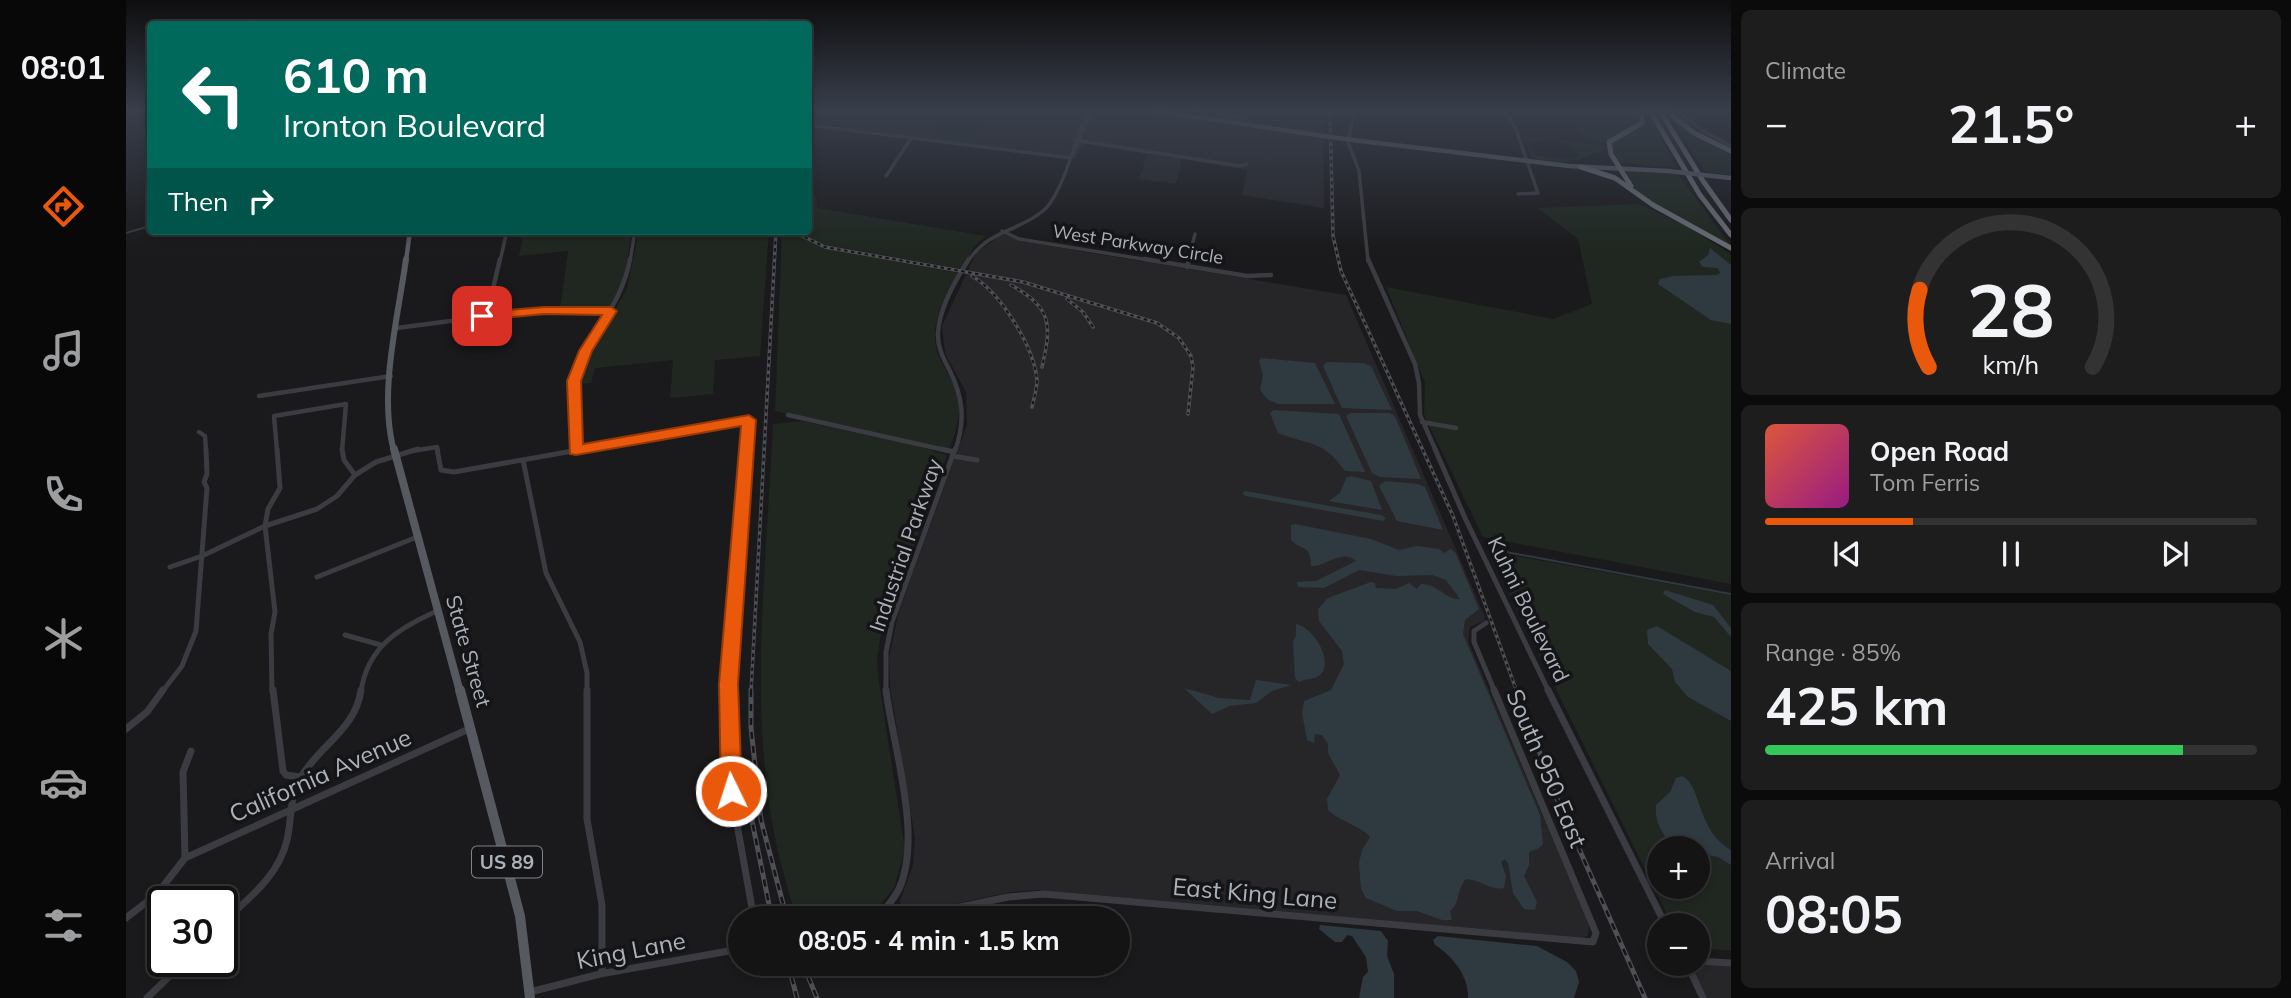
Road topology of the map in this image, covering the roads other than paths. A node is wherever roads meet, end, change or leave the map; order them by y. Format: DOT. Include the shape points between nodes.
graph roads {
  1 [pos="898,158"];
  2 [pos="1068,158"];
  3 [pos="1071,158"];
  4 [pos="1185,158"];
  5 [pos="1354,158"];
  6 [pos="1493,158"];
  7 [pos="1526,158"];
  8 [pos="1613,158"];
  9 [pos="1677,158"];
  10 [pos="1689,158"];
  11 [pos="1528,162"];
  12 [pos="1247,164"];
  13 [pos="1581,167"];
  14 [pos="1620,168"];
  15 [pos="886,176"];
  16 [pos="1731,178"];
  17 [pos="1634,192"];
  18 [pos="1518,194"];
  19 [pos="1731,220"];
  20 [pos="1002,231"];
  21 [pos="1195,234"];
  22 [pos="410,235"];
  23 [pos="506,235"];
  24 [pos="634,235"];
  25 [pos="1731,235"];
  26 [pos="1731,248"];
  27 [pos="1187,267"];
  28 [pos="1271,275"];
  29 [pos="611,311"];
  30 [pos="486,315"];
  31 [pos="397,328"];
  32 [pos="483,331"];
  33 [pos="391,376"];
  34 [pos="259,396"];
  35 [pos="346,404"];
  36 [pos="788,415"];
  37 [pos="1422,422"];
  38 [pos="1456,428"];
  39 [pos="199,432"];
  40 [pos="576,450"];
  41 [pos="953,454"];
  42 [pos="395,456"];
  43 [pos="523,460"];
  44 [pos="977,460"];
  45 [pos="355,475"];
  46 [pos="265,526"];
  47 [pos="416,537"];
  48 [pos="202,556"];
  49 [pos="170,567"];
  50 [pos="317,577"];
  51 [pos="437,611"];
  52 [pos="1486,624"];
  53 [pos="345,635"];
  54 [pos="381,645"];
  55 [pos="471,728"];
  56 [pos="126,729"];
  57 [pos="191,751"];
  58 [pos="300,777"];
  59 [pos="290,811"];
  60 [pos="185,858"];
  61 [pos="751,906"];
  62 [pos="888,906"];
  63 [pos="966,906"];
  64 [pos="238,907"];
  65 [pos="1659,913"];
  66 [pos="126,918"];
  67 [pos="1596,933"];
  68 [pos="728,951"];
  69 [pos="1710,962"];
  70 [pos="1731,963"];
  71 [pos="602,974"];
  72 [pos="1693,976"];
  73 [pos="169,977"];
  74 [pos="530,995"];
  75 [pos="147,998"];
  76 [pos="1703,998"];
  1 -- 15 [label="street"];
  2 -- 3 [label="street"];
  3 -- 20 [label="street" via="1048,207"];
  4 -- 12 [label="street"];
  5 -- 37 [label="street, Kuhni Boulevard" via="1369,266 1415,364"];
  6 -- 11 [label="main road, bridge"];
  7 -- 11 [label="street"];
  8 -- 14 [label="highway"];
  9 -- 25 [label="highway"];
  10 -- 19 [label="highway"];
  11 -- 13 [label="main road"];
  11 -- 18 [label="street" via="1538,193"];
  13 -- 14 [label="main road"];
  13 -- 17 [label="highway" via="1615,178"];
  14 -- 16 [label="main road, bridge"];
  14 -- 17 [label="highway"];
  17 -- 26 [label="highway"];
  20 -- 27 [label="street, West Parkway Circle" via="1019,239"];
  20 -- 41 [label="street, Industrial Parkway" via="971,257 939,326 940,350 964,405"];
  21 -- 27 [label="street"];
  22 -- 31 [label="main road, State Street / US 89"];
  23 -- 30 [label="street"];
  24 -- 29 [label="street" via="628,272"];
  27 -- 28 [label="street, West Parkway Circle" via="1259,278"];
  29 -- 30 [label="street"];
  29 -- 40 [label="street" via="574,381"];
  30 -- 31 [label="street"];
  30 -- 32 [label="street"];
  31 -- 33 [label="main road, State Street / US 89"];
  33 -- 34 [label="street"];
  33 -- 42 [label="main road, State Street / US 89" via="388,414"];
  35 -- 45 [label="street" via="342,446 346,466"];
  35 -- 46 [label="street" via="274,416 280,488"];
  36 -- 41 [label="street"];
  37 -- 38 [label="street"];
  37 -- 65 [label="street, Kuhni Boulevard"];
  39 -- 48 [label="street" via="205,436 207,474"];
  40 -- 43 [label="street"];
  40 -- 61 [label="street" via="749,418 729,684 729,772"];
  41 -- 44 [label="street"];
  41 -- 62 [label="street, Industrial Parkway" via="888,638 886,693 909,848 900,884"];
  42 -- 43 [label="street" via="437,447 441,470 446,472"];
  42 -- 45 [label="street"];
  42 -- 47 [label="main road, State Street / US 89"];
  43 -- 71 [label="street" via="549,582 580,642 587,673 587,819 602,905"];
  45 -- 46 [label="street" via="323,506"];
  46 -- 48 [label="street"];
  46 -- 58 [label="street" via="275,612 272,696 283,771"];
  47 -- 50 [label="street"];
  47 -- 51 [label="main road, State Street / US 89"];
  48 -- 49 [label="street"];
  48 -- 56 [label="street" via="196,631 188,653 147,712"];
  51 -- 54 [label="street" via="407,625"];
  51 -- 55 [label="main road, State Street / US 89"];
  52 -- 67 [label="street, South 950 East" via="1475,628 1474,642"];
  53 -- 54 [label="street"];
  54 -- 58 [label="street" via="365,671 355,713"];
  55 -- 59 [label="street, California Avenue"];
  55 -- 74 [label="main road, State Street / US 89" via="520,916"];
  57 -- 60 [label="street" via="183,772"];
  58 -- 59 [label="street"];
  59 -- 60 [label="street, California Avenue"];
  59 -- 64 [label="street" via="287,844 279,862"];
  60 -- 66 [label="street" via="157,894"];
  63 -- 67 [label="street, East King Lane" via="1044,894 1590,943"];
  68 -- 71 [label="street, King Lane"];
  69 -- 70 [label="street"];
  71 -- 74 [label="street, King Lane"];
  72 -- 76 [label="street"];
  73 -- 75 [label="street"];
}
